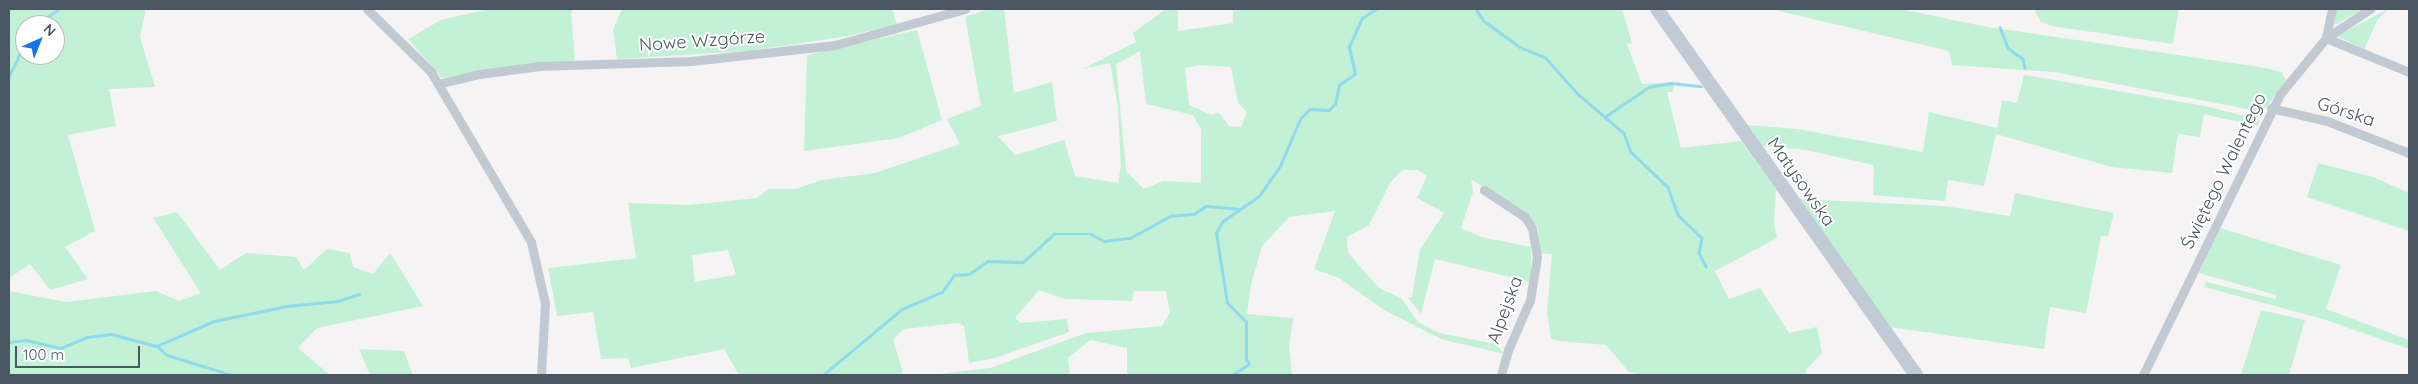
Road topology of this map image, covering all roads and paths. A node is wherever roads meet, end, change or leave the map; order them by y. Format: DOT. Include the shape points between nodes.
graph roads {
  1 [pos="367,9"];
  2 [pos="965,9"];
  3 [pos="1657,9"];
  4 [pos="2332,9"];
  5 [pos="2370,9"];
  6 [pos="2326,38"];
  7 [pos="2409,72"];
  8 [pos="438,84"];
  9 [pos="2271,108"];
  10 [pos="2409,153"];
  11 [pos="1484,190"];
  12 [pos="541,375"];
  13 [pos="1502,375"];
  14 [pos="1916,375"];
  15 [pos="2143,375"];
  1 -- 8 [label="street" via="399,38"];
  2 -- 8 [label="street, Nowe Wzgórze" via="835,45 691,61 539,66 479,74"];
  3 -- 14 [label="street, Matysowska"];
  4 -- 6 [label="street"];
  5 -- 6 [label="street, Świętego Walentego"];
  6 -- 7 [label="street"];
  6 -- 9 [label="street, Świętego Walentego"];
  8 -- 12 [label="street" via="532,242 545,303"];
  9 -- 10 [label="street, Górska" via="2327,121"];
  9 -- 15 [label="street, Świętego Walentego"];
  11 -- 13 [label="street, Alpejska" via="1525,217 1532,228 1537,257 1530,300 1508,350"];
}
